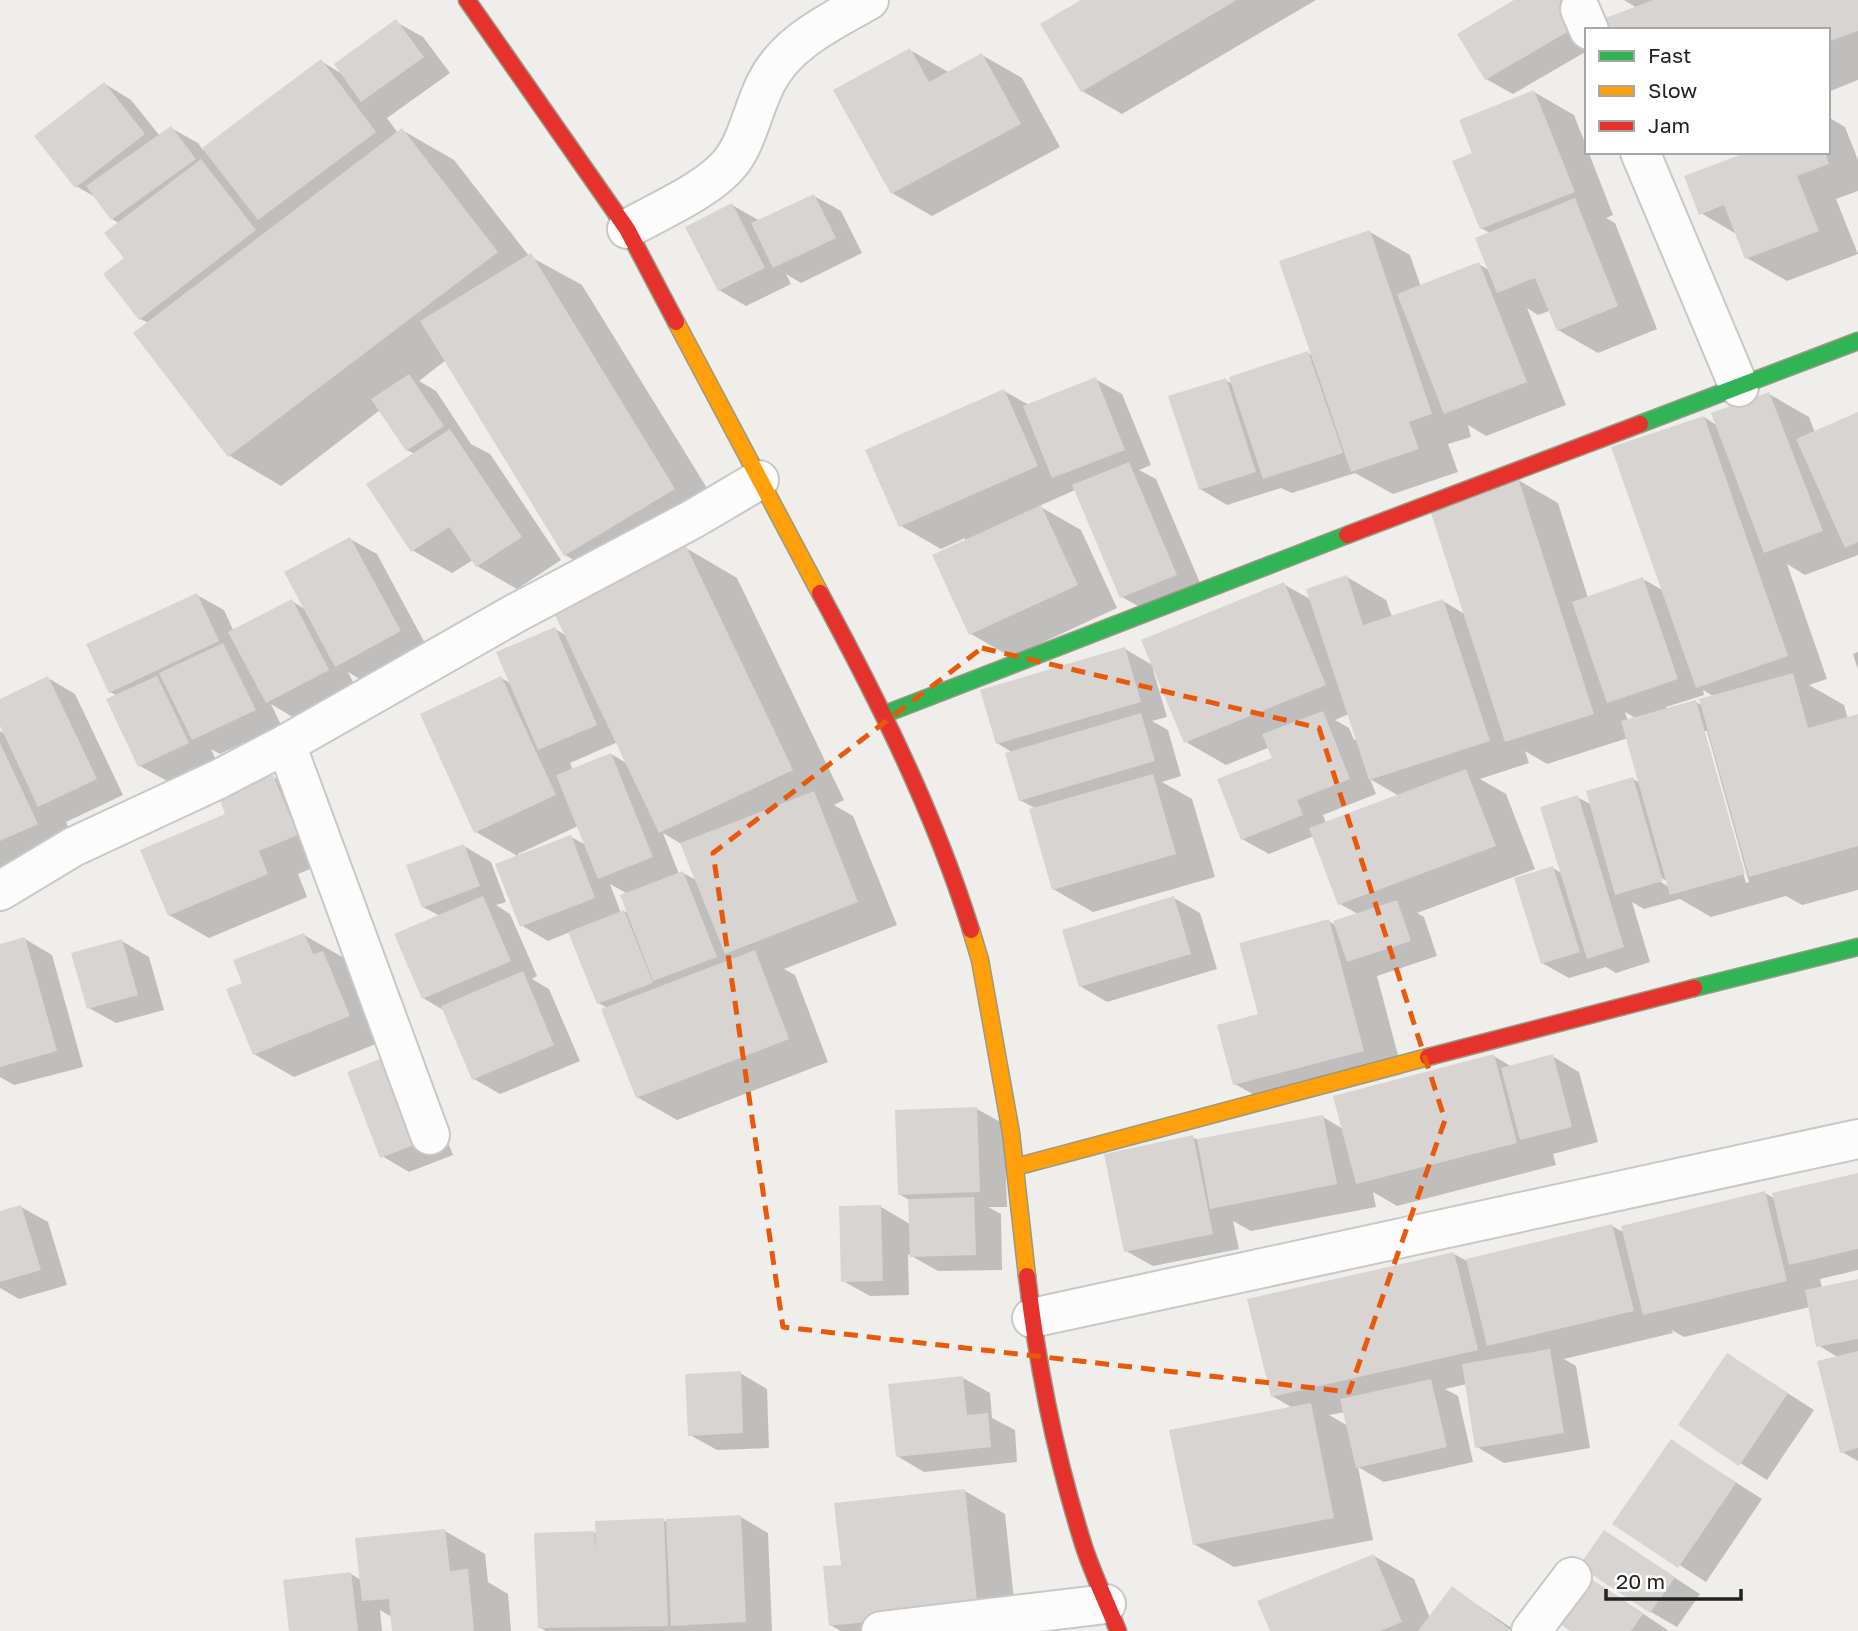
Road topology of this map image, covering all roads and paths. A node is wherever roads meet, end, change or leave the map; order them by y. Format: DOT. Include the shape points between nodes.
graph roads {
  1 [pos="467,0"];
  2 [pos="869,0"];
  3 [pos="1641,154"];
  4 [pos="627,229"];
  5 [pos="1858,341"];
  6 [pos="1739,387"];
  7 [pos="759,480"];
  8 [pos="885,714"];
  9 [pos="286,744"];
  10 [pos="0,891"];
  11 [pos="1858,947"];
  12 [pos="430,1135"];
  13 [pos="1858,1139"];
  14 [pos="1015,1167"];
  15 [pos="1032,1318"];
  16 [pos="1572,1577"];
  17 [pos="1112,1618"];
  18 [pos="881,1631"];
  19 [pos="1531,1631"];
  1 -- 4 [label="main road"];
  2 -- 4 [label="street" via="807,37 780,60 732,162 711,180"];
  3 -- 6 [label="street"];
  4 -- 7 [label="main road"];
  5 -- 6 [label="main road"];
  6 -- 8 [label="main road"];
  7 -- 8 [label="main road"];
  7 -- 9 [label="street"];
  8 -- 14 [label="main road" via="950,864 981,960"];
  9 -- 10 [label="street" via="73,848"];
  9 -- 12 [label="street"];
  11 -- 14 [label="main road"];
  13 -- 15 [label="street"];
  14 -- 15 [label="main road"];
  15 -- 17 [label="main road" via="1080,1538"];
  16 -- 19 [label="street"];
  17 -- 18 [label="street"];
}
